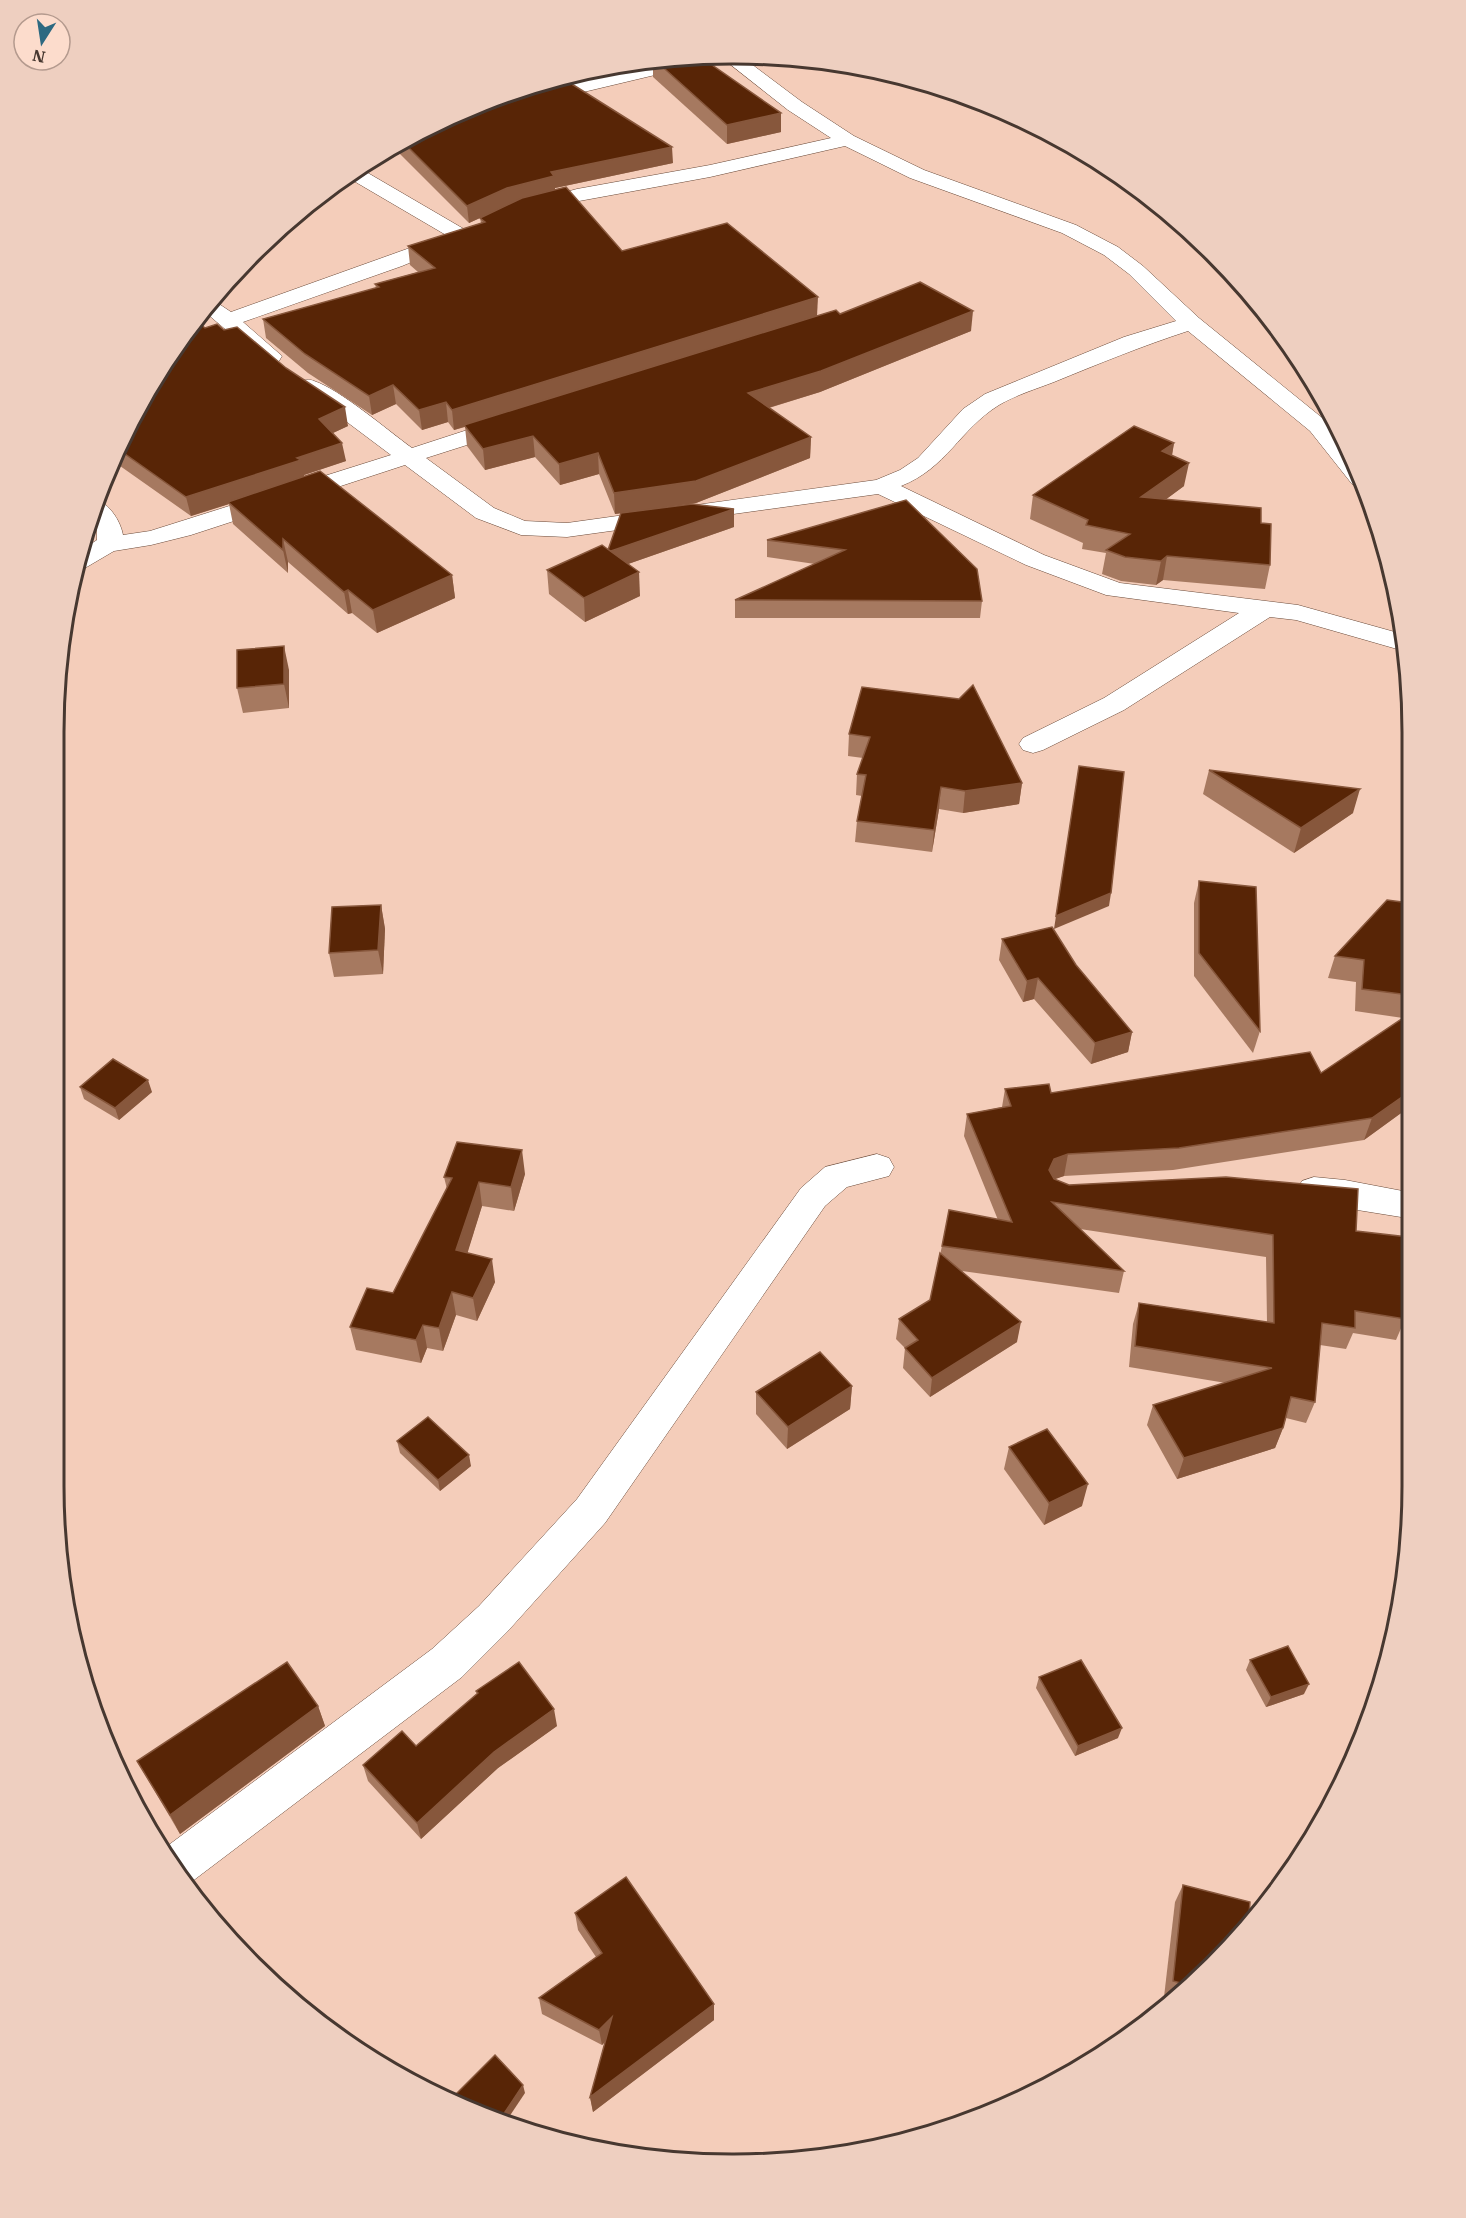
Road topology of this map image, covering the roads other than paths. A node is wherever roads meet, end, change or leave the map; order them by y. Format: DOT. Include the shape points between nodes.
graph roads {
  1 [pos="740,64"];
  2 [pos="650,70"];
  3 [pos="519,102"];
  4 [pos="847,140"];
  5 [pos="362,177"];
  6 [pos="516,211"];
  7 [pos="216,310"];
  8 [pos="229,320"];
  9 [pos="1191,323"];
  10 [pos="530,417"];
  11 [pos="405,456"];
  12 [pos="1342,457"];
  13 [pos="881,486"];
  14 [pos="101,515"];
  15 [pos="107,545"];
  16 [pos="88,556"];
  17 [pos="1268,608"];
  18 [pos="1395,642"];
  19 [pos="1033,744"];
  20 [pos="877,1167"];
  21 [pos="1288,1188"];
  22 [pos="1402,1202"];
  23 [pos="182,1862"];
  1 -- 4 [label="street"];
  2 -- 3 [label="street"];
  4 -- 6 [label="street"];
  4 -- 9 [label="street" via="917,174 1069,229 1111,251"];
  5 -- 8 [label="street" via="471,231"];
  7 -- 8 [label="street"];
  8 -- 11 [label="street" via="299,381 343,408"];
  9 -- 12 [label="street" via="1318,426"];
  9 -- 13 [label="street" via="1132,342 993,399 971,414 926,463"];
  10 -- 11 [label="street"];
  11 -- 13 [label="street" via="485,513 521,528 567,530"];
  11 -- 15 [label="street" via="182,530"];
  13 -- 17 [label="street" via="1035,560 1115,590"];
  14 -- 15 [label="street" via="112,528"];
  15 -- 16 [label="street"];
  17 -- 18 [label="street"];
  17 -- 19 [label="street" via="1114,704"];
  20 -- 23 [label="street" via="837,1176 813,1197 591,1511 493,1619 447,1664"];
  21 -- 22 [label="street"];
}
